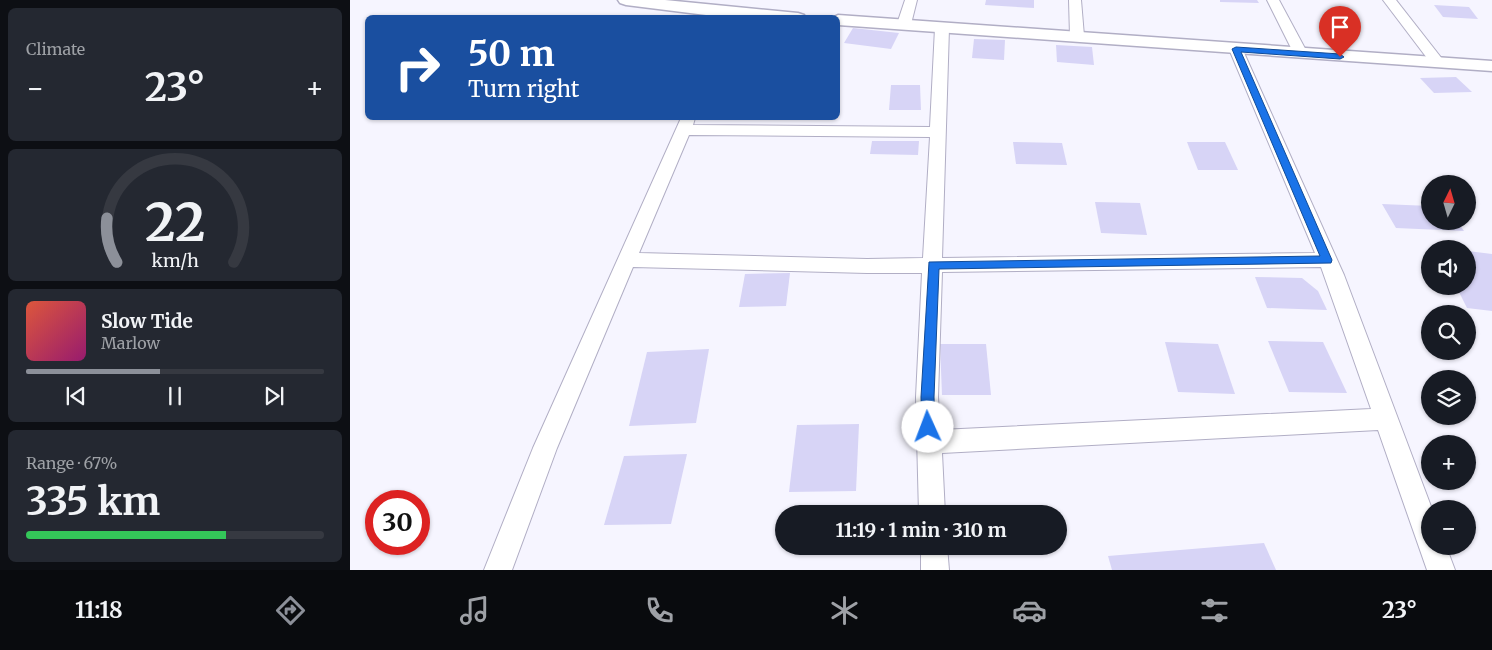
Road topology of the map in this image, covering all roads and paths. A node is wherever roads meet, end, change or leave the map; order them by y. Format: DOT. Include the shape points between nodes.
graph roads {
  1 [pos="626,0"];
  2 [pos="911,0"];
  3 [pos="1075,0"];
  4 [pos="1273,0"];
  5 [pos="1389,0"];
  6 [pos="725,15"];
  7 [pos="840,20"];
  8 [pos="904,24"];
  9 [pos="942,28"];
  10 [pos="1077,36"];
  11 [pos="1236,49"];
  12 [pos="1301,54"];
  13 [pos="1438,64"];
  14 [pos="1492,66"];
  15 [pos="685,124"];
  16 [pos="937,132"];
  17 [pos="627,260"];
  18 [pos="1327,260"];
  19 [pos="933,265"];
  20 [pos="1386,419"];
  21 [pos="929,442"];
  22 [pos="932,505"];
  23 [pos="1421,515"];
  24 [pos="934,555"];
  25 [pos="1435,555"];
  26 [pos="498,570"];
  27 [pos="935,570"];
  28 [pos="1441,570"];
  1 -- 6 [label="street"];
  2 -- 8 [label="street"];
  3 -- 10 [label="street"];
  4 -- 12 [label="street"];
  5 -- 13 [label="street"];
  7 -- 8 [label="street"];
  8 -- 9 [label="street"];
  9 -- 10 [label="street"];
  9 -- 16 [label="street"];
  10 -- 11 [label="street"];
  11 -- 12 [label="street"];
  11 -- 18 [label="street"];
  12 -- 13 [label="street"];
  13 -- 14 [label="street"];
  15 -- 16 [label="street"];
  15 -- 17 [label="street"];
  16 -- 19 [label="street"];
  17 -- 19 [label="street"];
  17 -- 26 [label="street" via="545,448"];
  18 -- 19 [label="street"];
  18 -- 20 [label="street"];
  19 -- 21 [label="street" via="927,397"];
  20 -- 21 [label="street"];
  20 -- 23 [label="street"];
  21 -- 22 [label="street"];
  24 -- 27 [label="street"];
  25 -- 28 [label="street"];
}
